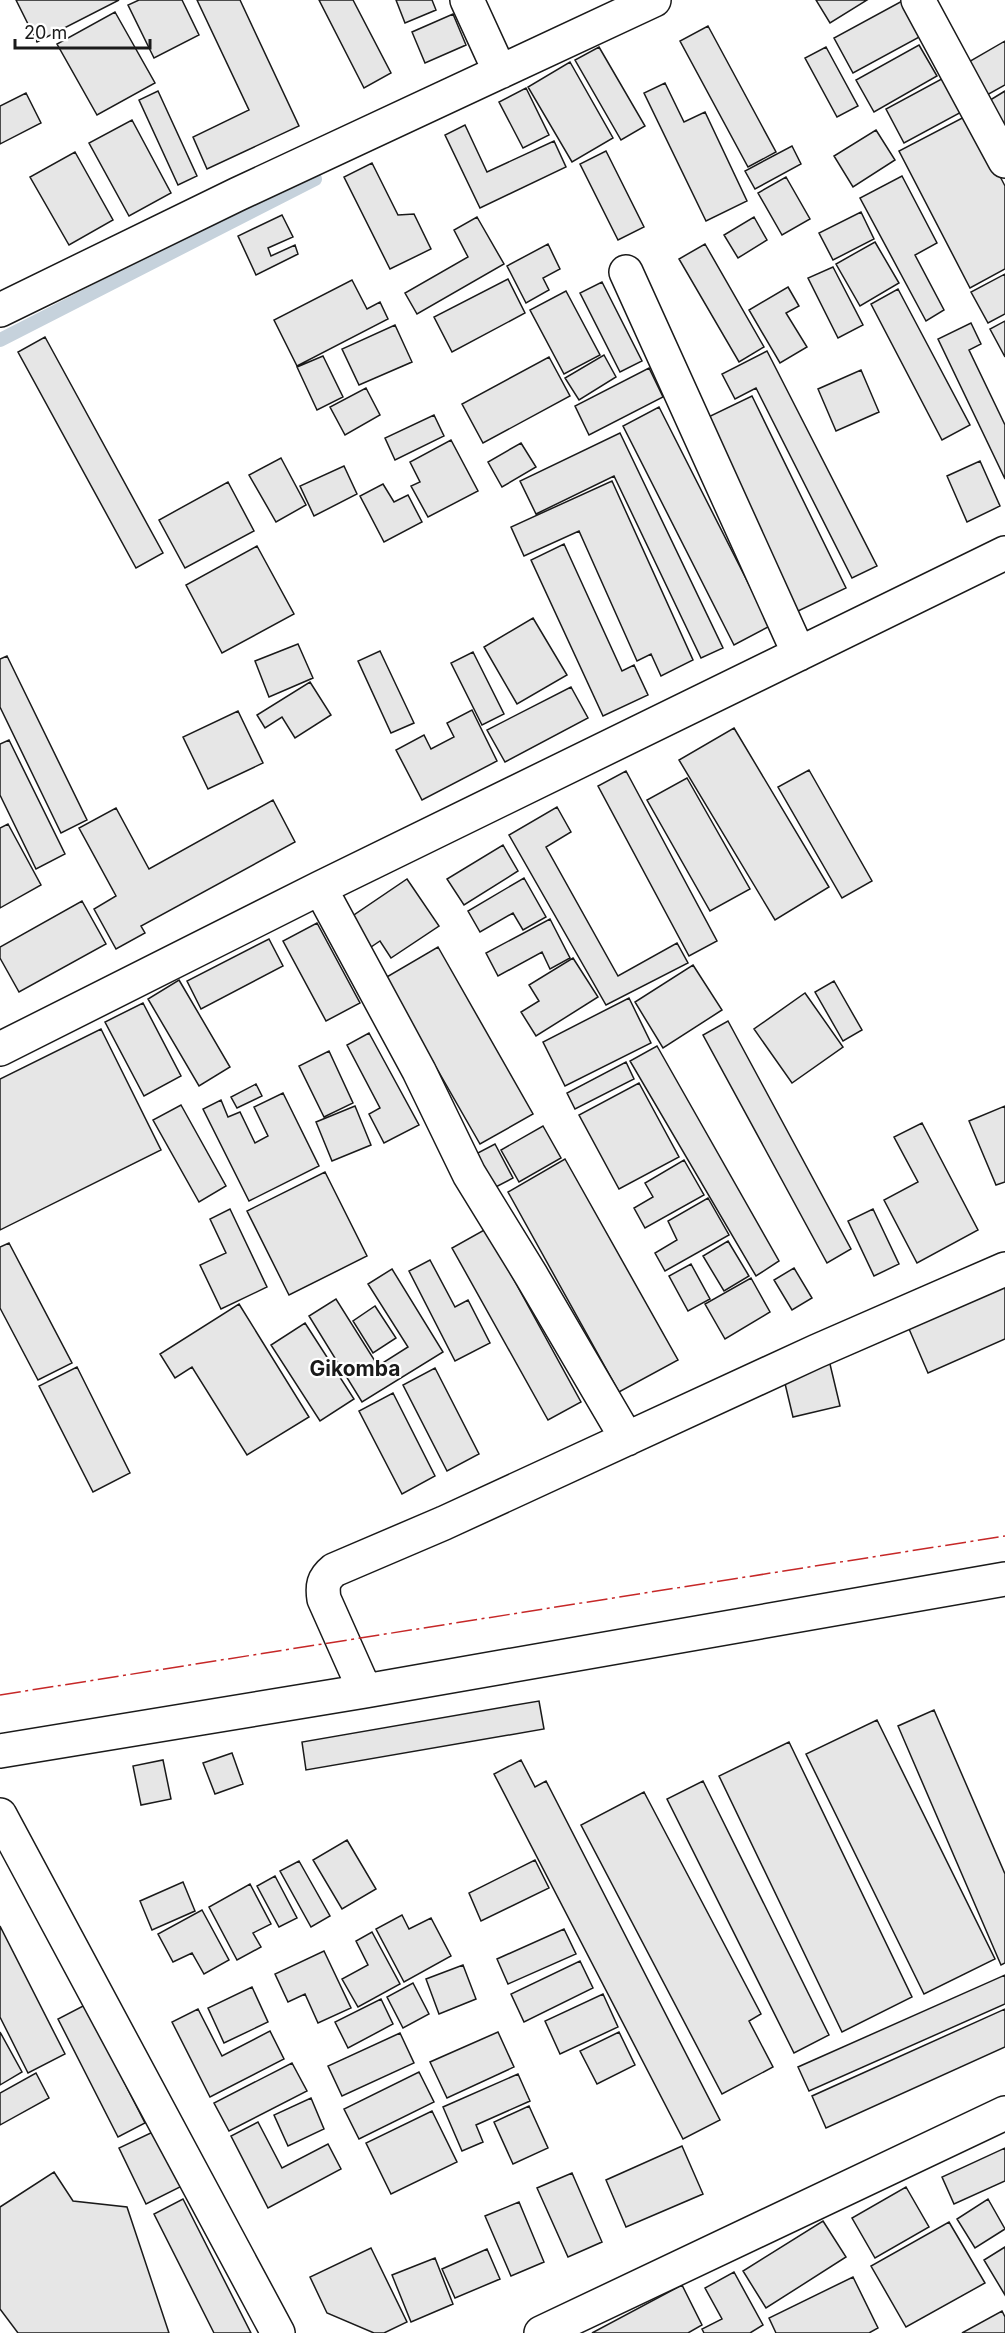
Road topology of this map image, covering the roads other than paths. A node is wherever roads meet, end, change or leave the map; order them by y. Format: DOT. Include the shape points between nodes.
graph roads {
  1 [pos="467,0"];
  2 [pos="654,0"];
  3 [pos="918,0"];
  4 [pos="500,72"];
  5 [pos="1005,161"];
  6 [pos="626,272"];
  7 [pos="0,310"];
  8 [pos="1005,553"];
  9 [pos="799,654"];
  10 [pos="320,888"];
  11 [pos="0,1049"];
  12 [pos="1005,1269"];
  13 [pos="627,1439"];
  14 [pos="1005,1579"];
  15 [pos="365,1691"];
  16 [pos="0,1751"];
  17 [pos="0,1815"];
  18 [pos="1005,2113"];
  19 [pos="278,2333"];
  20 [pos="541,2333"];
  1 -- 4 [label="street"];
  2 -- 4 [label="street"];
  3 -- 5 [label="street"];
  4 -- 7 [label="street"];
  6 -- 9 [label="street"];
  8 -- 9 [label="street"];
  9 -- 10 [label="street"];
  10 -- 11 [label="street"];
  10 -- 13 [label="street" via="419,1071 469,1174"];
  12 -- 13 [label="street"];
  13 -- 15 [label="street" via="334,1570 325,1578 324,1599"];
  14 -- 15 [label="street"];
  15 -- 16 [label="street"];
  17 -- 19 [label="street"];
  18 -- 20 [label="street"];
}
